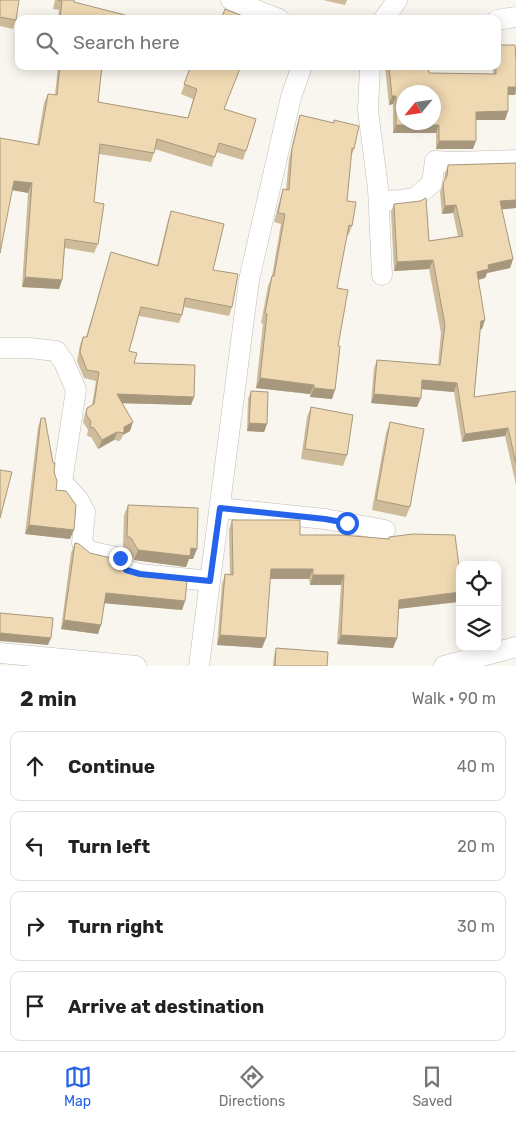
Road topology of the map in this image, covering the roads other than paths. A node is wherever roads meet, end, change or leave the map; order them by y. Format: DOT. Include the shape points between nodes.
graph roads {
  1 [pos="231,0"];
  2 [pos="397,0"];
  3 [pos="270,15"];
  4 [pos="387,15"];
  5 [pos="516,17"];
  6 [pos="501,19"];
  7 [pos="301,70"];
  8 [pos="370,70"];
  9 [pos="516,160"];
  10 [pos="379,201"];
  11 [pos="382,275"];
  12 [pos="0,348"];
  13 [pos="220,508"];
  14 [pos="385,530"];
  15 [pos="210,581"];
  16 [pos="516,647"];
  17 [pos="0,653"];
  18 [pos="116,665"];
  19 [pos="136,666"];
  20 [pos="199,666"];
  21 [pos="444,666"];
  1 -- 3 [label="street"];
  2 -- 4 [label="street"];
  5 -- 6 [label="street"];
  7 -- 13 [label="street" via="291,97 249,280"];
  8 -- 10 [label="street" via="368,112"];
  9 -- 10 [label="street" via="435,161 432,183 415,198"];
  10 -- 11 [label="street"];
  12 -- 15 [label="street" via="56,351 64,362 76,390 62,482 85,512 82,543 89,551 120,558 126,570 140,574"];
  13 -- 14 [label="street" via="325,519"];
  13 -- 15 [label="street"];
  15 -- 20 [label="street"];
  16 -- 21 [label="street"];
  17 -- 18 [label="street"];
  18 -- 19 [label="street"];
}
